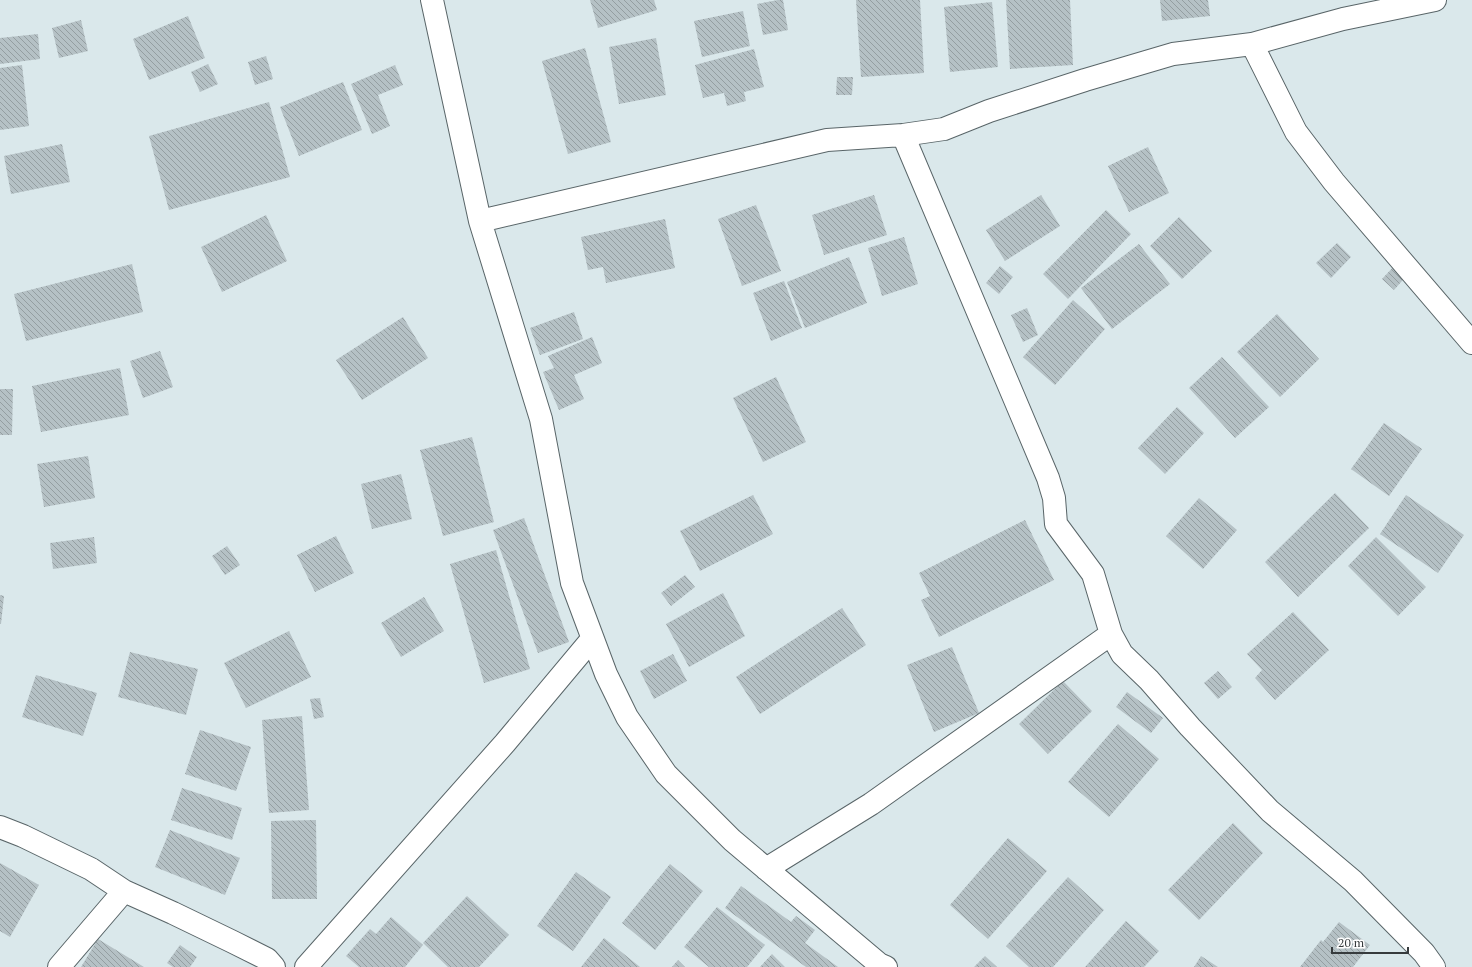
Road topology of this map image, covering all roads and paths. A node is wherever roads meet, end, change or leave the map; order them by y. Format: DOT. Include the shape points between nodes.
graph roads {
  1 [pos="432,0"];
  2 [pos="1435,0"];
  3 [pos="1252,44"];
  4 [pos="903,135"];
  5 [pos="480,221"];
  6 [pos="1472,343"];
  7 [pos="1111,634"];
  8 [pos="592,640"];
  9 [pos="0,826"];
  10 [pos="766,869"];
  11 [pos="124,891"];
  12 [pos="881,966"];
  13 [pos="59,967"];
  14 [pos="274,967"];
  15 [pos="306,967"];
  16 [pos="1434,967"];
  1 -- 5 [label="street"];
  2 -- 3 [label="street" via="1343,19"];
  3 -- 4 [label="street" via="1173,54 989,111 944,129"];
  3 -- 6 [label="street" via="1296,132 1334,182"];
  4 -- 5 [label="street" via="826,140"];
  4 -- 7 [label="street" via="1048,478 1054,498 1056,524 1093,574"];
  5 -- 8 [label="street" via="541,419 572,583"];
  7 -- 10 [label="street" via="871,804"];
  7 -- 16 [label="street" via="1122,654 1270,811 1353,881 1424,953"];
  8 -- 10 [label="street" via="627,717 666,774 732,840"];
  8 -- 15 [label="street" via="505,743"];
  9 -- 11 [label="street" via="91,869"];
  10 -- 12 [label="street"];
  11 -- 13 [label="street"];
  11 -- 14 [label="street" via="173,912 267,959"];
}
